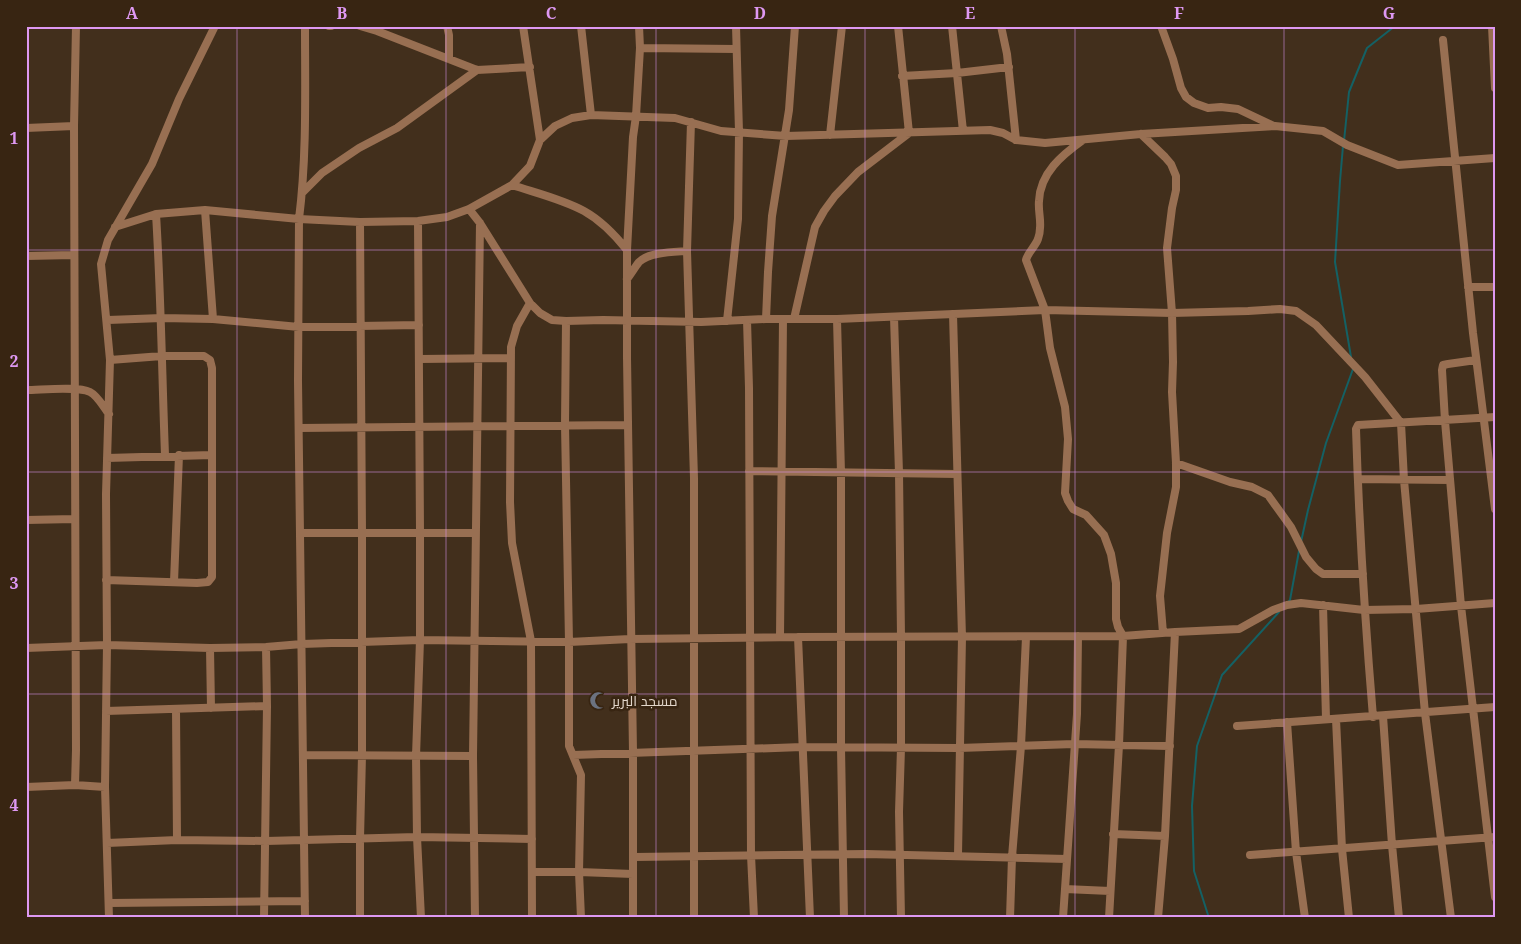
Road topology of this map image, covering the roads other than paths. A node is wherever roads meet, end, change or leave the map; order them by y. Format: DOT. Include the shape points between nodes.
graph roads {
  1 [pos="76,26"];
  2 [pos="215,26"];
  3 [pos="305,26"];
  4 [pos="360,26"];
  5 [pos="447,26"];
  6 [pos="524,26"];
  7 [pos="581,26"];
  8 [pos="639,26"];
  9 [pos="736,26"];
  10 [pos="795,26"];
  11 [pos="842,26"];
  12 [pos="898,26"];
  13 [pos="952,26"];
  14 [pos="1001,26"];
  15 [pos="1161,26"];
  16 [pos="1492,26"];
  17 [pos="1443,40"];
  18 [pos="640,48"];
  19 [pos="736,49"];
  20 [pos="449,59"];
  21 [pos="530,66"];
  22 [pos="1009,67"];
  23 [pos="477,70"];
  24 [pos="957,73"];
  25 [pos="902,76"];
  26 [pos="1495,88"];
  27 [pos="591,115"];
  28 [pos="636,116"];
  29 [pos="691,122"];
  30 [pos="74,126"];
  31 [pos="1275,126"];
  32 [pos="26,128"];
  33 [pos="964,131"];
  34 [pos="739,132"];
  35 [pos="909,133"];
  36 [pos="1141,134"];
  37 [pos="830,135"];
  38 [pos="786,136"];
  39 [pos="540,140"];
  40 [pos="1016,140"];
  41 [pos="1084,140"];
  42 [pos="1495,158"];
  43 [pos="1454,161"];
  44 [pos="512,185"];
  45 [pos="302,194"];
  46 [pos="469,209"];
  47 [pos="206,210"];
  48 [pos="156,214"];
  49 [pos="298,219"];
  50 [pos="418,221"];
  51 [pos="360,222"];
  52 [pos="480,223"];
  53 [pos="115,227"];
  54 [pos="627,250"];
  55 [pos="687,251"];
  56 [pos="74,255"];
  57 [pos="26,256"];
  58 [pos="627,279"];
  59 [pos="1468,287"];
  60 [pos="1495,287"];
  61 [pos="530,302"];
  62 [pos="1045,310"];
  63 [pos="1172,313"];
  64 [pos="953,314"];
  65 [pos="894,317"];
  66 [pos="162,318"];
  67 [pos="213,319"];
  68 [pos="766,319"];
  69 [pos="783,319"];
  70 [pos="794,319"];
  71 [pos="837,319"];
  72 [pos="108,320"];
  73 [pos="627,320"];
  74 [pos="747,320"];
  75 [pos="727,321"];
  76 [pos="566,322"];
  77 [pos="690,322"];
  78 [pos="419,325"];
  79 [pos="299,327"];
  80 [pos="361,327"];
  81 [pos="162,356"];
  82 [pos="478,358"];
  83 [pos="511,358"];
  84 [pos="420,359"];
  85 [pos="110,360"];
  86 [pos="1476,360"];
  87 [pos="26,390"];
  88 [pos="74,390"];
  89 [pos="109,414"];
  90 [pos="1495,417"];
  91 [pos="1484,419"];
  92 [pos="1444,421"];
  93 [pos="1401,423"];
  94 [pos="628,424"];
  95 [pos="565,425"];
  96 [pos="510,426"];
  97 [pos="361,427"];
  98 [pos="420,427"];
  99 [pos="477,427"];
  100 [pos="299,428"];
  101 [pos="165,455"];
  102 [pos="179,455"];
  103 [pos="212,455"];
  104 [pos="107,458"];
  105 [pos="1176,463"];
  106 [pos="749,471"];
  107 [pos="782,472"];
  108 [pos="840,473"];
  109 [pos="899,473"];
  110 [pos="957,474"];
  111 [pos="1358,479"];
  112 [pos="1404,480"];
  113 [pos="1450,480"];
  114 [pos="1495,509"];
  115 [pos="75,519"];
  116 [pos="26,520"];
  117 [pos="420,532"];
  118 [pos="301,533"];
  119 [pos="362,533"];
  120 [pos="476,533"];
  121 [pos="1362,574"];
  122 [pos="106,580"];
  123 [pos="174,582"];
  124 [pos="1495,603"];
  125 [pos="1323,605"];
  126 [pos="1461,606"];
  127 [pos="1416,609"];
  128 [pos="1364,610"];
  129 [pos="1176,632"];
  130 [pos="1163,633"];
  131 [pos="901,636"];
  132 [pos="1078,636"];
  133 [pos="1123,636"];
  134 [pos="798,637"];
  135 [pos="841,637"];
  136 [pos="962,637"];
  137 [pos="1026,637"];
  138 [pos="693,638"];
  139 [pos="750,638"];
  140 [pos="780,638"];
  141 [pos="630,639"];
  142 [pos="420,640"];
  143 [pos="475,640"];
  144 [pos="531,641"];
  145 [pos="362,642"];
  146 [pos="569,642"];
  147 [pos="302,644"];
  148 [pos="107,646"];
  149 [pos="75,647"];
  150 [pos="266,647"];
  151 [pos="26,648"];
  152 [pos="210,648"];
  153 [pos="267,706"];
  154 [pos="1495,707"];
  155 [pos="176,708"];
  156 [pos="211,708"];
  157 [pos="1473,708"];
  158 [pos="106,711"];
  159 [pos="1425,713"];
  160 [pos="1374,716"];
  161 [pos="1383,716"];
  162 [pos="1326,719"];
  163 [pos="1336,719"];
  164 [pos="1287,722"];
  165 [pos="1237,726"];
  166 [pos="1074,744"];
  167 [pos="1120,745"];
  168 [pos="1021,746"];
  169 [pos="1170,746"];
  170 [pos="802,747"];
  171 [pos="752,748"];
  172 [pos="841,748"];
  173 [pos="901,748"];
  174 [pos="959,748"];
  175 [pos="694,750"];
  176 [pos="633,752"];
  177 [pos="303,755"];
  178 [pos="362,755"];
  179 [pos="573,755"];
  180 [pos="416,756"];
  181 [pos="473,756"];
  182 [pos="75,785"];
  183 [pos="26,787"];
  184 [pos="104,787"];
  185 [pos="1114,834"];
  186 [pos="1165,836"];
  187 [pos="417,837"];
  188 [pos="1492,838"];
  189 [pos="473,839"];
  190 [pos="532,839"];
  191 [pos="177,840"];
  192 [pos="304,840"];
  193 [pos="360,840"];
  194 [pos="266,841"];
  195 [pos="1442,842"];
  196 [pos="107,843"];
  197 [pos="1392,845"];
  198 [pos="1342,849"];
  199 [pos="1296,852"];
  200 [pos="842,854"];
  201 [pos="900,854"];
  202 [pos="752,855"];
  203 [pos="808,855"];
  204 [pos="1250,855"];
  205 [pos="693,856"];
  206 [pos="958,856"];
  207 [pos="634,857"];
  208 [pos="1012,857"];
  209 [pos="1067,859"];
  210 [pos="532,872"];
  211 [pos="579,872"];
  212 [pos="633,874"];
  213 [pos="1065,888"];
  214 [pos="1110,891"];
  215 [pos="1495,897"];
  216 [pos="264,901"];
  217 [pos="305,901"];
  218 [pos="109,903"];
  219 [pos="109,918"];
  220 [pos="264,918"];
  221 [pos="305,918"];
  222 [pos="360,918"];
  223 [pos="421,918"];
  224 [pos="475,918"];
  225 [pos="532,918"];
  226 [pos="581,918"];
  227 [pos="633,918"];
  228 [pos="694,918"];
  229 [pos="754,918"];
  230 [pos="810,918"];
  231 [pos="844,918"];
  232 [pos="901,918"];
  233 [pos="1010,918"];
  234 [pos="1063,918"];
  235 [pos="1109,918"];
  236 [pos="1158,918"];
  237 [pos="1305,918"];
  238 [pos="1349,918"];
  239 [pos="1399,918"];
  240 [pos="1451,918"];
  1 -- 30 [label="street"];
  2 -- 53 [label="street" via="152,164"];
  3 -- 45 [label="street"];
  4 -- 20 [label="street"];
  5 -- 20 [label="street"];
  6 -- 21 [label="street"];
  7 -- 27 [label="street"];
  8 -- 18 [label="street"];
  9 -- 19 [label="street"];
  10 -- 38 [label="street"];
  11 -- 37 [label="street"];
  12 -- 25 [label="street"];
  13 -- 24 [label="street"];
  14 -- 22 [label="street"];
  15 -- 31 [label="street" via="1186,97 1208,108 1238,109"];
  16 -- 26 [label="street"];
  17 -- 43 [label="street"];
  18 -- 19 [label="street"];
  18 -- 28 [label="street"];
  19 -- 34 [label="street"];
  20 -- 23 [label="street"];
  21 -- 23 [label="street"];
  21 -- 39 [label="street"];
  22 -- 24 [label="street"];
  22 -- 40 [label="street"];
  23 -- 45 [label="street" via="397,128 322,173"];
  24 -- 25 [label="street"];
  24 -- 33 [label="street"];
  25 -- 35 [label="street"];
  27 -- 28 [label="street"];
  27 -- 39 [label="street" via="572,118 555,126"];
  28 -- 29 [label="street"];
  28 -- 54 [label="street"];
  29 -- 34 [label="street" via="721,131"];
  29 -- 55 [label="street"];
  30 -- 32 [label="street"];
  30 -- 56 [label="street"];
  31 -- 36 [label="street"];
  31 -- 43 [label="street" via="1323,131 1347,145 1398,165"];
  33 -- 35 [label="street"];
  33 -- 40 [label="street" via="990,130"];
  34 -- 38 [label="street"];
  34 -- 75 [label="street" via="738,219"];
  35 -- 37 [label="street"];
  35 -- 70 [label="street" via="858,172 824,211 815,227"];
  36 -- 41 [label="street"];
  36 -- 63 [label="street" via="1165,156 1176,176 1167,248"];
  37 -- 38 [label="street"];
  38 -- 68 [label="street" via="772,216"];
  39 -- 44 [label="street" via="530,166"];
  40 -- 41 [label="street" via="1045,143"];
  41 -- 62 [label="street" via="1052,166 1042,185 1038,239 1026,260"];
  42 -- 43 [label="street"];
  43 -- 59 [label="street"];
  44 -- 46 [label="street"];
  44 -- 54 [label="street" via="586,212 614,233"];
  45 -- 49 [label="street"];
  46 -- 50 [label="street" via="447,217"];
  46 -- 52 [label="street"];
  47 -- 48 [label="street"];
  47 -- 49 [label="street"];
  47 -- 67 [label="street"];
  48 -- 53 [label="street"];
  48 -- 66 [label="street"];
  49 -- 51 [label="street"];
  49 -- 79 [label="street"];
  50 -- 51 [label="street"];
  50 -- 78 [label="street"];
  51 -- 80 [label="street"];
  52 -- 61 [label="street"];
  52 -- 82 [label="street"];
  53 -- 72 [label="street" via="101,264"];
  54 -- 58 [label="street"];
  55 -- 58 [label="street" via="647,257"];
  55 -- 77 [label="street"];
  56 -- 57 [label="street"];
  56 -- 88 [label="street"];
  58 -- 73 [label="street"];
  59 -- 60 [label="street"];
  59 -- 86 [label="street"];
  61 -- 76 [label="street" via="552,320"];
  61 -- 83 [label="street" via="517,326"];
  62 -- 63 [label="street"];
  62 -- 64 [label="street"];
  62 -- 133 [label="street" via="1050,348 1065,407 1068,439 1065,493 1073,509 1086,515 1104,535 1116,582 1116,619"];
  63 -- 93 [label="street" via="1296,311 1316,325 1365,377"];
  63 -- 105 [label="street"];
  64 -- 65 [label="street"];
  64 -- 110 [label="street"];
  65 -- 71 [label="street"];
  65 -- 109 [label="street"];
  66 -- 67 [label="street"];
  66 -- 72 [label="street"];
  66 -- 81 [label="street"];
  67 -- 79 [label="street"];
  68 -- 69 [label="street"];
  68 -- 74 [label="street"];
  69 -- 70 [label="street"];
  69 -- 107 [label="street"];
  70 -- 71 [label="street"];
  71 -- 108 [label="street"];
  72 -- 85 [label="street"];
  73 -- 76 [label="street"];
  73 -- 77 [label="street"];
  73 -- 94 [label="street"];
  74 -- 75 [label="street"];
  74 -- 106 [label="street"];
  75 -- 77 [label="street"];
  76 -- 95 [label="street"];
  77 -- 138 [label="street" via="694,478"];
  78 -- 80 [label="street"];
  78 -- 84 [label="street"];
  79 -- 80 [label="street"];
  79 -- 100 [label="street"];
  80 -- 97 [label="street"];
  81 -- 85 [label="street"];
  81 -- 101 [label="street"];
  81 -- 103 [label="street" via="204,356 210,360"];
  82 -- 83 [label="street"];
  82 -- 84 [label="street"];
  82 -- 99 [label="street"];
  83 -- 96 [label="street"];
  84 -- 98 [label="street"];
  85 -- 89 [label="street"];
  86 -- 91 [label="street"];
  86 -- 92 [label="street" via="1443,366"];
  87 -- 88 [label="street"];
  88 -- 89 [label="street" via="94,394"];
  88 -- 115 [label="street"];
  89 -- 104 [label="street"];
  90 -- 91 [label="street"];
  91 -- 92 [label="street"];
  91 -- 114 [label="street"];
  92 -- 93 [label="street"];
  92 -- 113 [label="street"];
  93 -- 111 [label="street" via="1358,425"];
  93 -- 112 [label="street"];
  94 -- 95 [label="street"];
  94 -- 141 [label="street"];
  95 -- 96 [label="street"];
  95 -- 146 [label="street"];
  96 -- 99 [label="street"];
  96 -- 144 [label="street" via="512,542"];
  97 -- 98 [label="street"];
  97 -- 100 [label="street"];
  97 -- 119 [label="street"];
  98 -- 99 [label="street"];
  98 -- 117 [label="street"];
  99 -- 120 [label="street"];
  100 -- 118 [label="street"];
  101 -- 102 [label="street"];
  101 -- 104 [label="street"];
  102 -- 103 [label="street"];
  102 -- 123 [label="street"];
  103 -- 123 [label="street" via="212,577 208,582"];
  104 -- 122 [label="street"];
  105 -- 121 [label="street" via="1268,495 1316,570 1323,574"];
  105 -- 130 [label="street" via="1176,487 1166,533 1160,596"];
  106 -- 107 [label="street"];
  106 -- 139 [label="street"];
  107 -- 108 [label="street"];
  107 -- 140 [label="street"];
  108 -- 109 [label="street"];
  108 -- 135 [label="street"];
  109 -- 110 [label="street"];
  109 -- 131 [label="street"];
  110 -- 136 [label="street"];
  111 -- 112 [label="street"];
  111 -- 121 [label="street"];
  112 -- 113 [label="street"];
  112 -- 127 [label="street"];
  113 -- 126 [label="street"];
  115 -- 116 [label="street"];
  115 -- 149 [label="street"];
  117 -- 119 [label="street"];
  117 -- 120 [label="street"];
  117 -- 142 [label="street"];
  118 -- 119 [label="street"];
  118 -- 147 [label="street"];
  119 -- 145 [label="street"];
  120 -- 143 [label="street"];
  121 -- 128 [label="street"];
  122 -- 123 [label="street"];
  122 -- 148 [label="street"];
  124 -- 126 [label="street"];
  125 -- 128 [label="street"];
  125 -- 129 [label="street" via="1287,605 1263,614 1239,629"];
  125 -- 162 [label="street"];
  126 -- 127 [label="street"];
  126 -- 157 [label="street"];
  127 -- 128 [label="street"];
  127 -- 159 [label="street"];
  128 -- 160 [label="street"];
  129 -- 130 [label="street"];
  129 -- 169 [label="street"];
  130 -- 133 [label="street"];
  131 -- 135 [label="street"];
  131 -- 136 [label="street"];
  131 -- 173 [label="street"];
  132 -- 133 [label="street"];
  132 -- 137 [label="street"];
  132 -- 166 [label="street"];
  133 -- 167 [label="street"];
  134 -- 135 [label="street"];
  134 -- 140 [label="street"];
  134 -- 170 [label="street"];
  135 -- 172 [label="street"];
  136 -- 137 [label="street"];
  136 -- 174 [label="street"];
  137 -- 168 [label="street"];
  138 -- 139 [label="street"];
  138 -- 141 [label="street"];
  138 -- 175 [label="street"];
  139 -- 140 [label="street"];
  139 -- 171 [label="street"];
  141 -- 146 [label="street"];
  141 -- 176 [label="street"];
  142 -- 143 [label="street"];
  142 -- 145 [label="street"];
  142 -- 180 [label="street"];
  143 -- 144 [label="street"];
  143 -- 181 [label="street"];
  144 -- 146 [label="street"];
  144 -- 190 [label="street"];
  145 -- 147 [label="street"];
  145 -- 178 [label="street"];
  146 -- 179 [label="street" via="569,746"];
  147 -- 150 [label="street"];
  147 -- 177 [label="street"];
  148 -- 149 [label="street"];
  148 -- 152 [label="street"];
  148 -- 158 [label="street"];
  149 -- 151 [label="street"];
  149 -- 182 [label="street"];
  150 -- 152 [label="street"];
  150 -- 153 [label="street"];
  152 -- 156 [label="street"];
  153 -- 156 [label="street"];
  153 -- 194 [label="street"];
  154 -- 157 [label="street"];
  155 -- 156 [label="street"];
  155 -- 158 [label="street"];
  155 -- 191 [label="street"];
  157 -- 159 [label="street"];
  157 -- 188 [label="street"];
  158 -- 184 [label="street"];
  159 -- 161 [label="street"];
  159 -- 195 [label="street"];
  160 -- 161 [label="street"];
  160 -- 163 [label="street"];
  161 -- 197 [label="street"];
  162 -- 163 [label="street"];
  162 -- 164 [label="street"];
  163 -- 198 [label="street"];
  164 -- 165 [label="street"];
  164 -- 199 [label="street"];
  166 -- 167 [label="street"];
  166 -- 168 [label="street"];
  166 -- 209 [label="street"];
  167 -- 169 [label="street"];
  167 -- 185 [label="street"];
  168 -- 174 [label="street"];
  168 -- 208 [label="street"];
  169 -- 186 [label="street"];
  170 -- 171 [label="street"];
  170 -- 172 [label="street"];
  170 -- 203 [label="street"];
  171 -- 175 [label="street"];
  171 -- 202 [label="street"];
  172 -- 173 [label="street"];
  172 -- 200 [label="street"];
  173 -- 174 [label="street"];
  173 -- 201 [label="street"];
  174 -- 206 [label="street"];
  175 -- 176 [label="street"];
  175 -- 205 [label="street"];
  176 -- 179 [label="street"];
  176 -- 207 [label="street"];
  177 -- 178 [label="street"];
  177 -- 192 [label="street"];
  178 -- 180 [label="street"];
  178 -- 193 [label="street"];
  179 -- 211 [label="street" via="581,775"];
  180 -- 181 [label="street"];
  180 -- 187 [label="street"];
  181 -- 189 [label="street"];
  182 -- 183 [label="street"];
  182 -- 184 [label="street"];
  184 -- 196 [label="street"];
  185 -- 186 [label="street"];
  185 -- 214 [label="street"];
  186 -- 236 [label="street"];
  187 -- 189 [label="street"];
  187 -- 193 [label="street"];
  187 -- 223 [label="street"];
  188 -- 195 [label="street"];
  188 -- 215 [label="street"];
  189 -- 190 [label="street"];
  189 -- 224 [label="street"];
  190 -- 210 [label="street"];
  191 -- 194 [label="street"];
  191 -- 196 [label="street"];
  192 -- 193 [label="street"];
  192 -- 194 [label="street"];
  192 -- 217 [label="street"];
  193 -- 222 [label="street"];
  194 -- 216 [label="street"];
  195 -- 197 [label="street"];
  195 -- 240 [label="street"];
  196 -- 218 [label="street"];
  197 -- 198 [label="street"];
  197 -- 239 [label="street"];
  198 -- 199 [label="street"];
  198 -- 238 [label="street"];
  199 -- 204 [label="street"];
  199 -- 237 [label="street"];
  200 -- 201 [label="street"];
  200 -- 203 [label="street"];
  200 -- 231 [label="street"];
  201 -- 206 [label="street"];
  201 -- 232 [label="street"];
  202 -- 203 [label="street"];
  202 -- 205 [label="street"];
  202 -- 229 [label="street"];
  203 -- 230 [label="street"];
  205 -- 207 [label="street"];
  205 -- 228 [label="street"];
  206 -- 208 [label="street"];
  207 -- 212 [label="street"];
  208 -- 209 [label="street"];
  208 -- 233 [label="street"];
  209 -- 213 [label="street"];
  210 -- 211 [label="street"];
  210 -- 225 [label="street"];
  211 -- 212 [label="street"];
  211 -- 226 [label="street"];
  212 -- 227 [label="street"];
  213 -- 214 [label="street"];
  213 -- 234 [label="street"];
  214 -- 235 [label="street"];
  216 -- 217 [label="street"];
  216 -- 218 [label="street"];
  216 -- 220 [label="street"];
  217 -- 221 [label="street"];
  218 -- 219 [label="street"];
}
